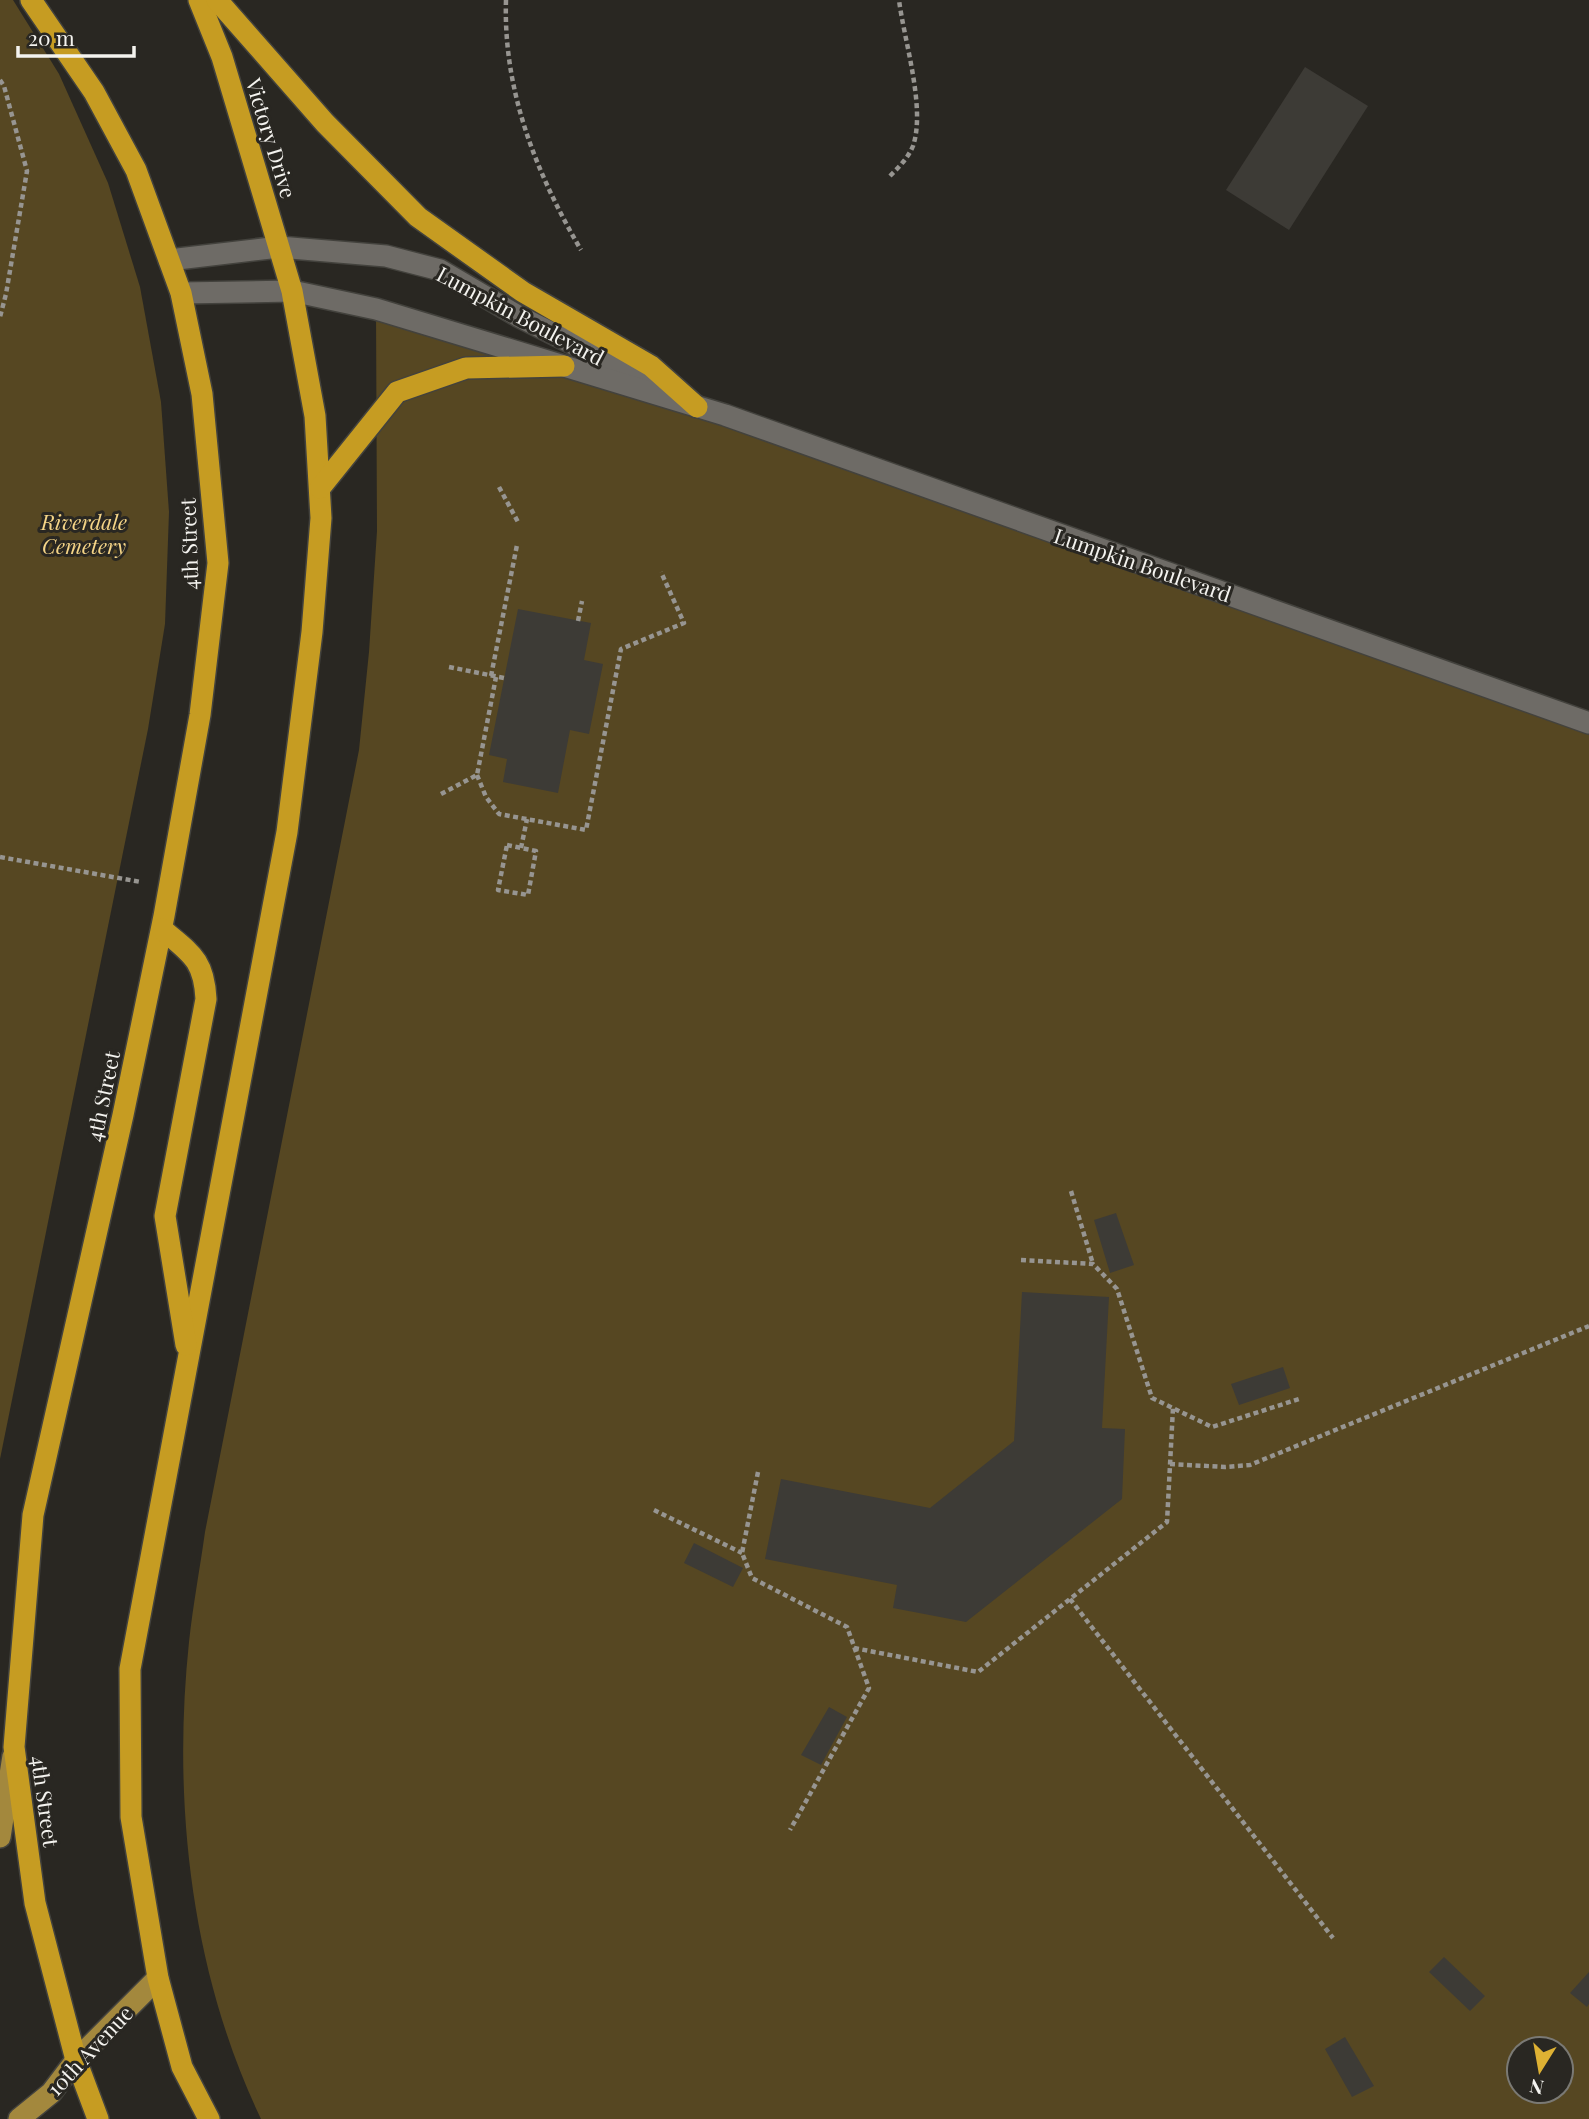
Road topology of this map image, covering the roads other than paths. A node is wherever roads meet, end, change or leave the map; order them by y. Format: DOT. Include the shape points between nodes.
graph roads {
  1 [pos="31,0"];
  2 [pos="199,0"];
  3 [pos="217,0"];
  4 [pos="279,247"];
  5 [pos="169,260"];
  6 [pos="292,291"];
  7 [pos="181,293"];
  8 [pos="565,366"];
  9 [pos="697,407"];
  10 [pos="320,488"];
  11 [pos="1589,723"];
  12 [pos="162,929"];
  13 [pos="188,1361"];
  14 [pos="14,1747"];
  15 [pos="0,1837"];
  16 [pos="158,1978"];
  17 [pos="76,2060"];
  18 [pos="19,2119"];
  19 [pos="98,2119"];
  20 [pos="209,2119"];
  1 -- 5 [label="highway, 4th Street" via="94,92 136,170"];
  2 -- 4 [label="highway, Victory Drive" via="222,57"];
  3 -- 9 [label="highway" via="326,123 418,216 523,292 651,366"];
  4 -- 5 [label="street, Lumpkin Boulevard"];
  4 -- 6 [label="highway, Victory Drive"];
  4 -- 9 [label="street, Lumpkin Boulevard" via="386,256 440,270 518,316"];
  5 -- 7 [label="highway, 4th Street"];
  6 -- 7 [label="street, Lumpkin Boulevard"];
  6 -- 8 [label="street, Lumpkin Boulevard" via="376,309"];
  6 -- 10 [label="highway" via="315,416"];
  7 -- 12 [label="highway, 4th Street" via="202,394 218,563 200,715"];
  8 -- 9 [label="street, Lumpkin Boulevard"];
  8 -- 10 [label="highway" via="466,369 397,393"];
  9 -- 11 [label="street, Lumpkin Boulevard"];
  10 -- 13 [label="highway" via="312,632 287,832"];
  12 -- 13 [label="highway" via="197,959 205,980 206,999 165,1216"];
  12 -- 14 [label="highway, 4th Street" via="33,1515"];
  13 -- 16 [label="highway" via="130,1669 131,1817"];
  14 -- 15 [label="main road"];
  14 -- 17 [label="highway, 4th Street" via="35,1903"];
  16 -- 17 [label="main road, 10th Avenue"];
  16 -- 20 [label="highway" via="181,2067"];
  17 -- 18 [label="main road, 10th Avenue" via="51,2093"];
  17 -- 19 [label="highway, 4th Street"];
}
